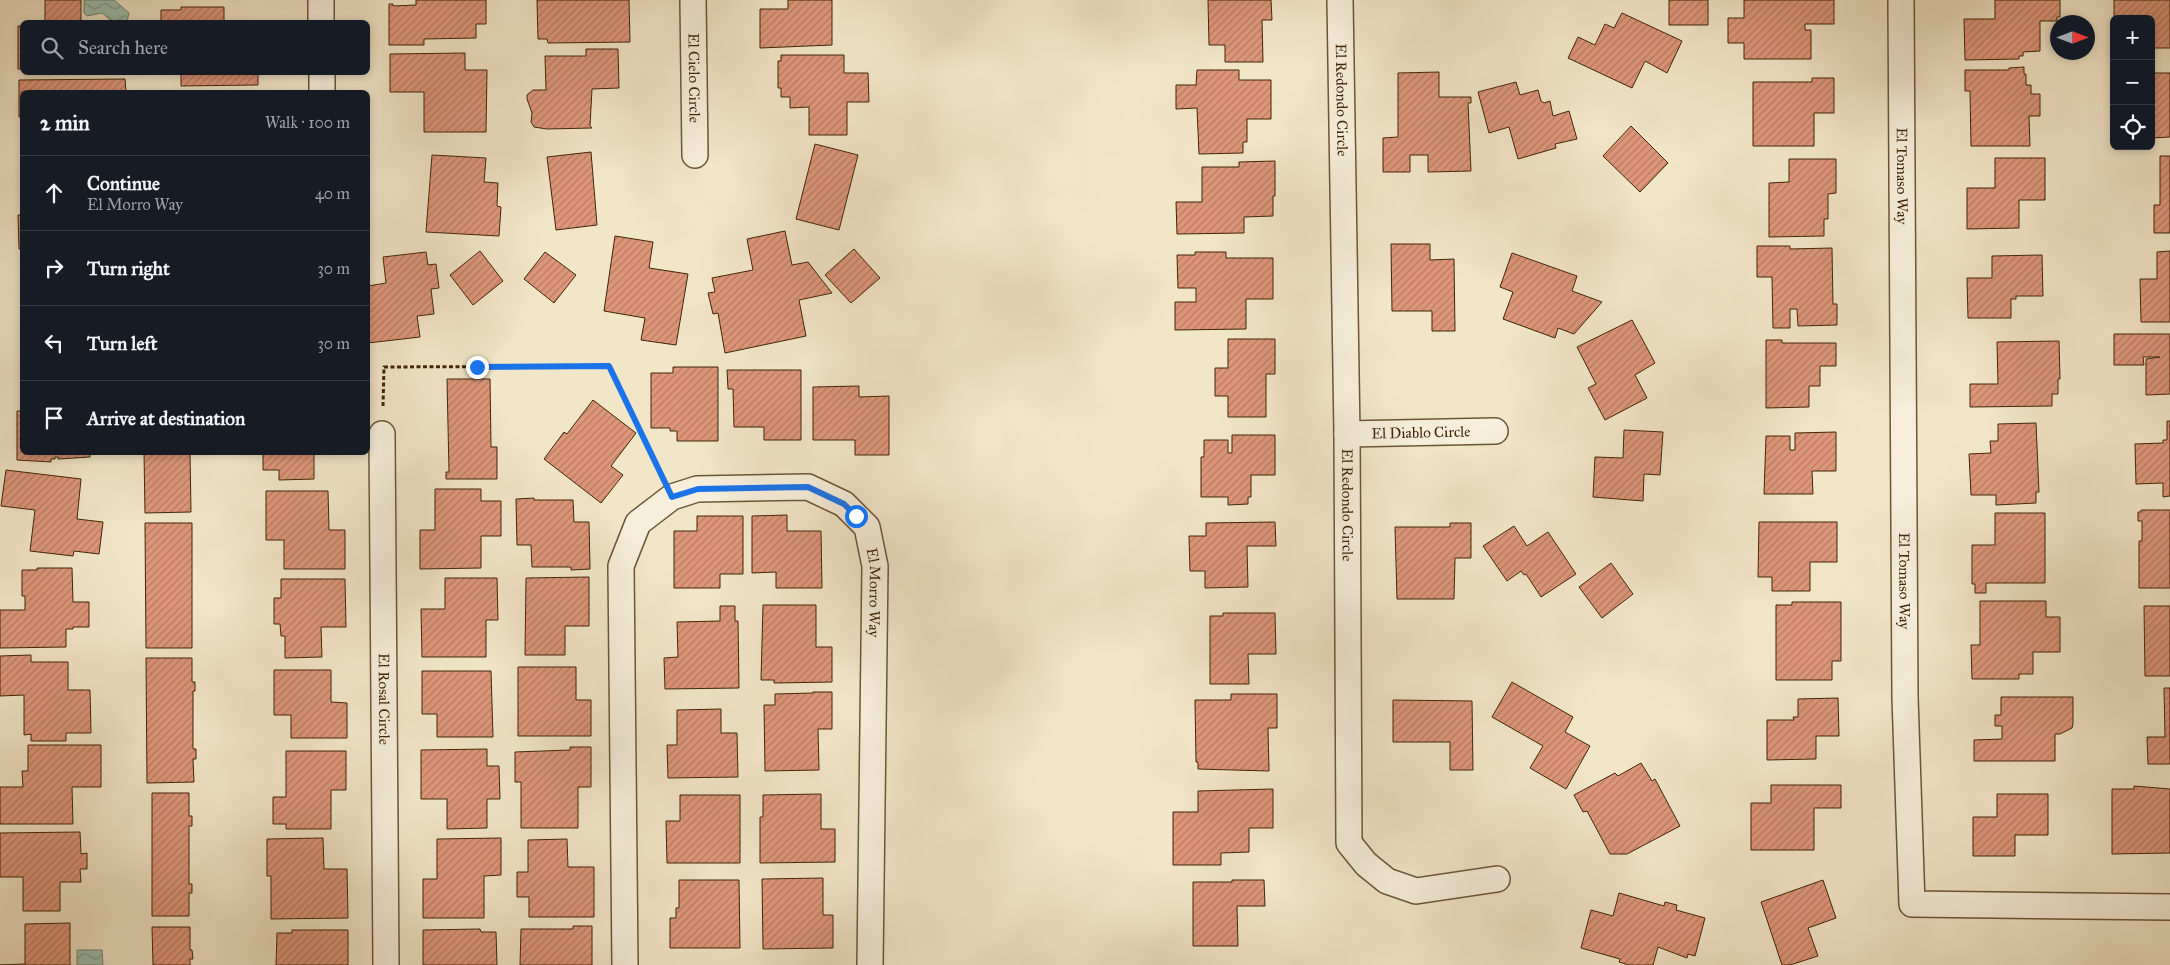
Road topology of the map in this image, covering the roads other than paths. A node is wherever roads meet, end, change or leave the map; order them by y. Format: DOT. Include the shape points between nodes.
graph roads {
  1 [pos="321,0"];
  2 [pos="693,0"];
  3 [pos="1340,0"];
  4 [pos="1902,0"];
  5 [pos="321,20"];
  6 [pos="322,75"];
  7 [pos="322,90"];
  8 [pos="695,155"];
  9 [pos="1495,432"];
  10 [pos="382,434"];
  11 [pos="1347,434"];
  12 [pos="1497,879"];
  13 [pos="2170,907"];
  14 [pos="386,965"];
  15 [pos="625,965"];
  16 [pos="870,965"];
  1 -- 5 [label="street"];
  2 -- 8 [label="street, El Cielo Circle"];
  3 -- 11 [label="street, El Redondo Circle"];
  4 -- 13 [label="street, El Tomaso Way" via="1905,687 1912,904"];
  6 -- 7 [label="street"];
  9 -- 11 [label="street, El Diablo Circle"];
  10 -- 14 [label="street, El Rosal Circle"];
  11 -- 12 [label="street, El Redondo Circle" via="1349,843 1366,864 1387,881 1416,891"];
  15 -- 16 [label="street, El Morro Way" via="621,566 638,523 672,497 698,489 808,487 844,504 867,528 875,566"];
}
